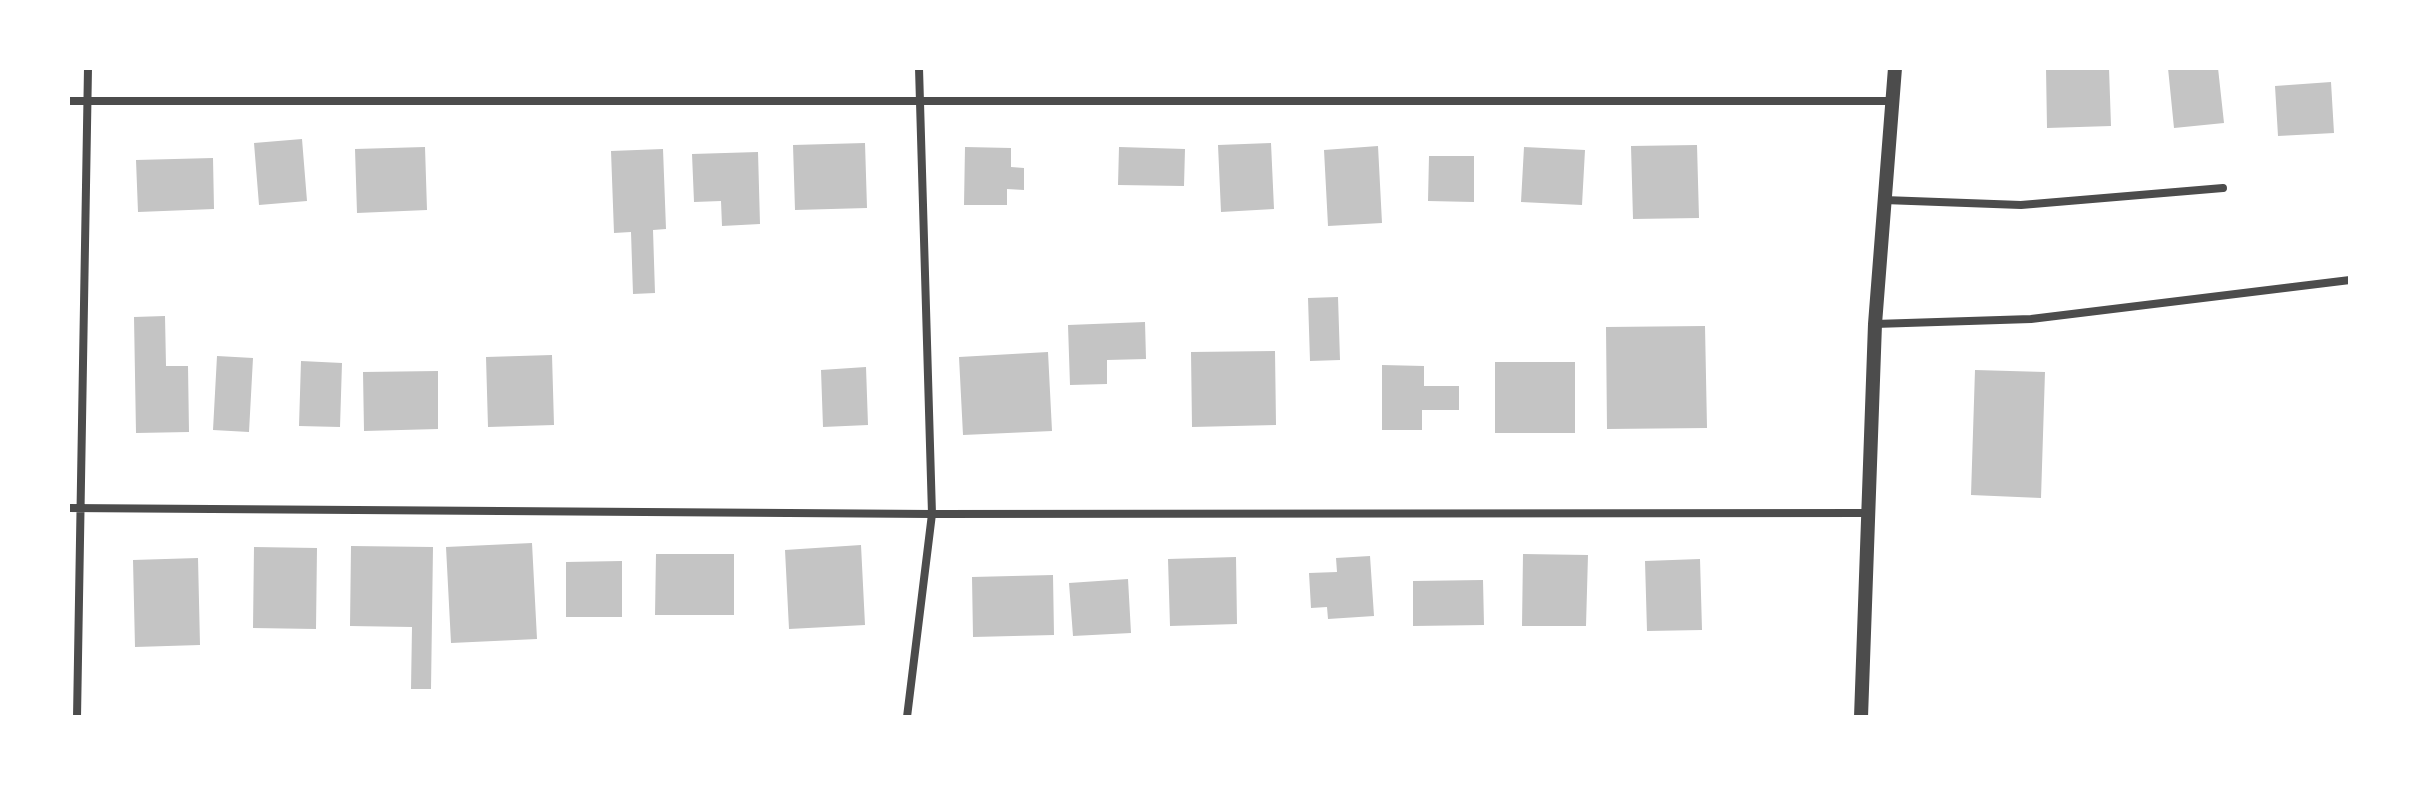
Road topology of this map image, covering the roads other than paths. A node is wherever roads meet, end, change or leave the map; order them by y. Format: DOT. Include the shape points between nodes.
graph roads {
  1 [pos="88,68"];
  2 [pos="919,68"];
  3 [pos="1895,68"];
  4 [pos="68,101"];
  5 [pos="1893,101"];
  6 [pos="88,102"];
  7 [pos="919,104"];
  8 [pos="2223,188"];
  9 [pos="1883,200"];
  10 [pos="2350,280"];
  11 [pos="1875,324"];
  12 [pos="68,508"];
  13 [pos="81,508"];
  14 [pos="1868,513"];
  15 [pos="932,514"];
  16 [pos="77,717"];
  17 [pos="907,717"];
  18 [pos="1861,717"];
  1 -- 6 [label="street"];
  2 -- 7 [label="street"];
  3 -- 5 [label="street"];
  4 -- 6 [label="street"];
  5 -- 7 [label="street"];
  5 -- 9 [label="street"];
  6 -- 7 [label="street"];
  6 -- 13 [label="street"];
  7 -- 15 [label="street"];
  8 -- 9 [label="street" via="2021,205"];
  9 -- 11 [label="street"];
  10 -- 11 [label="street" via="2031,319"];
  11 -- 14 [label="street"];
  12 -- 13 [label="street"];
  13 -- 15 [label="street"];
  13 -- 16 [label="street"];
  14 -- 15 [label="street"];
  14 -- 18 [label="street"];
  15 -- 17 [label="street"];
}
